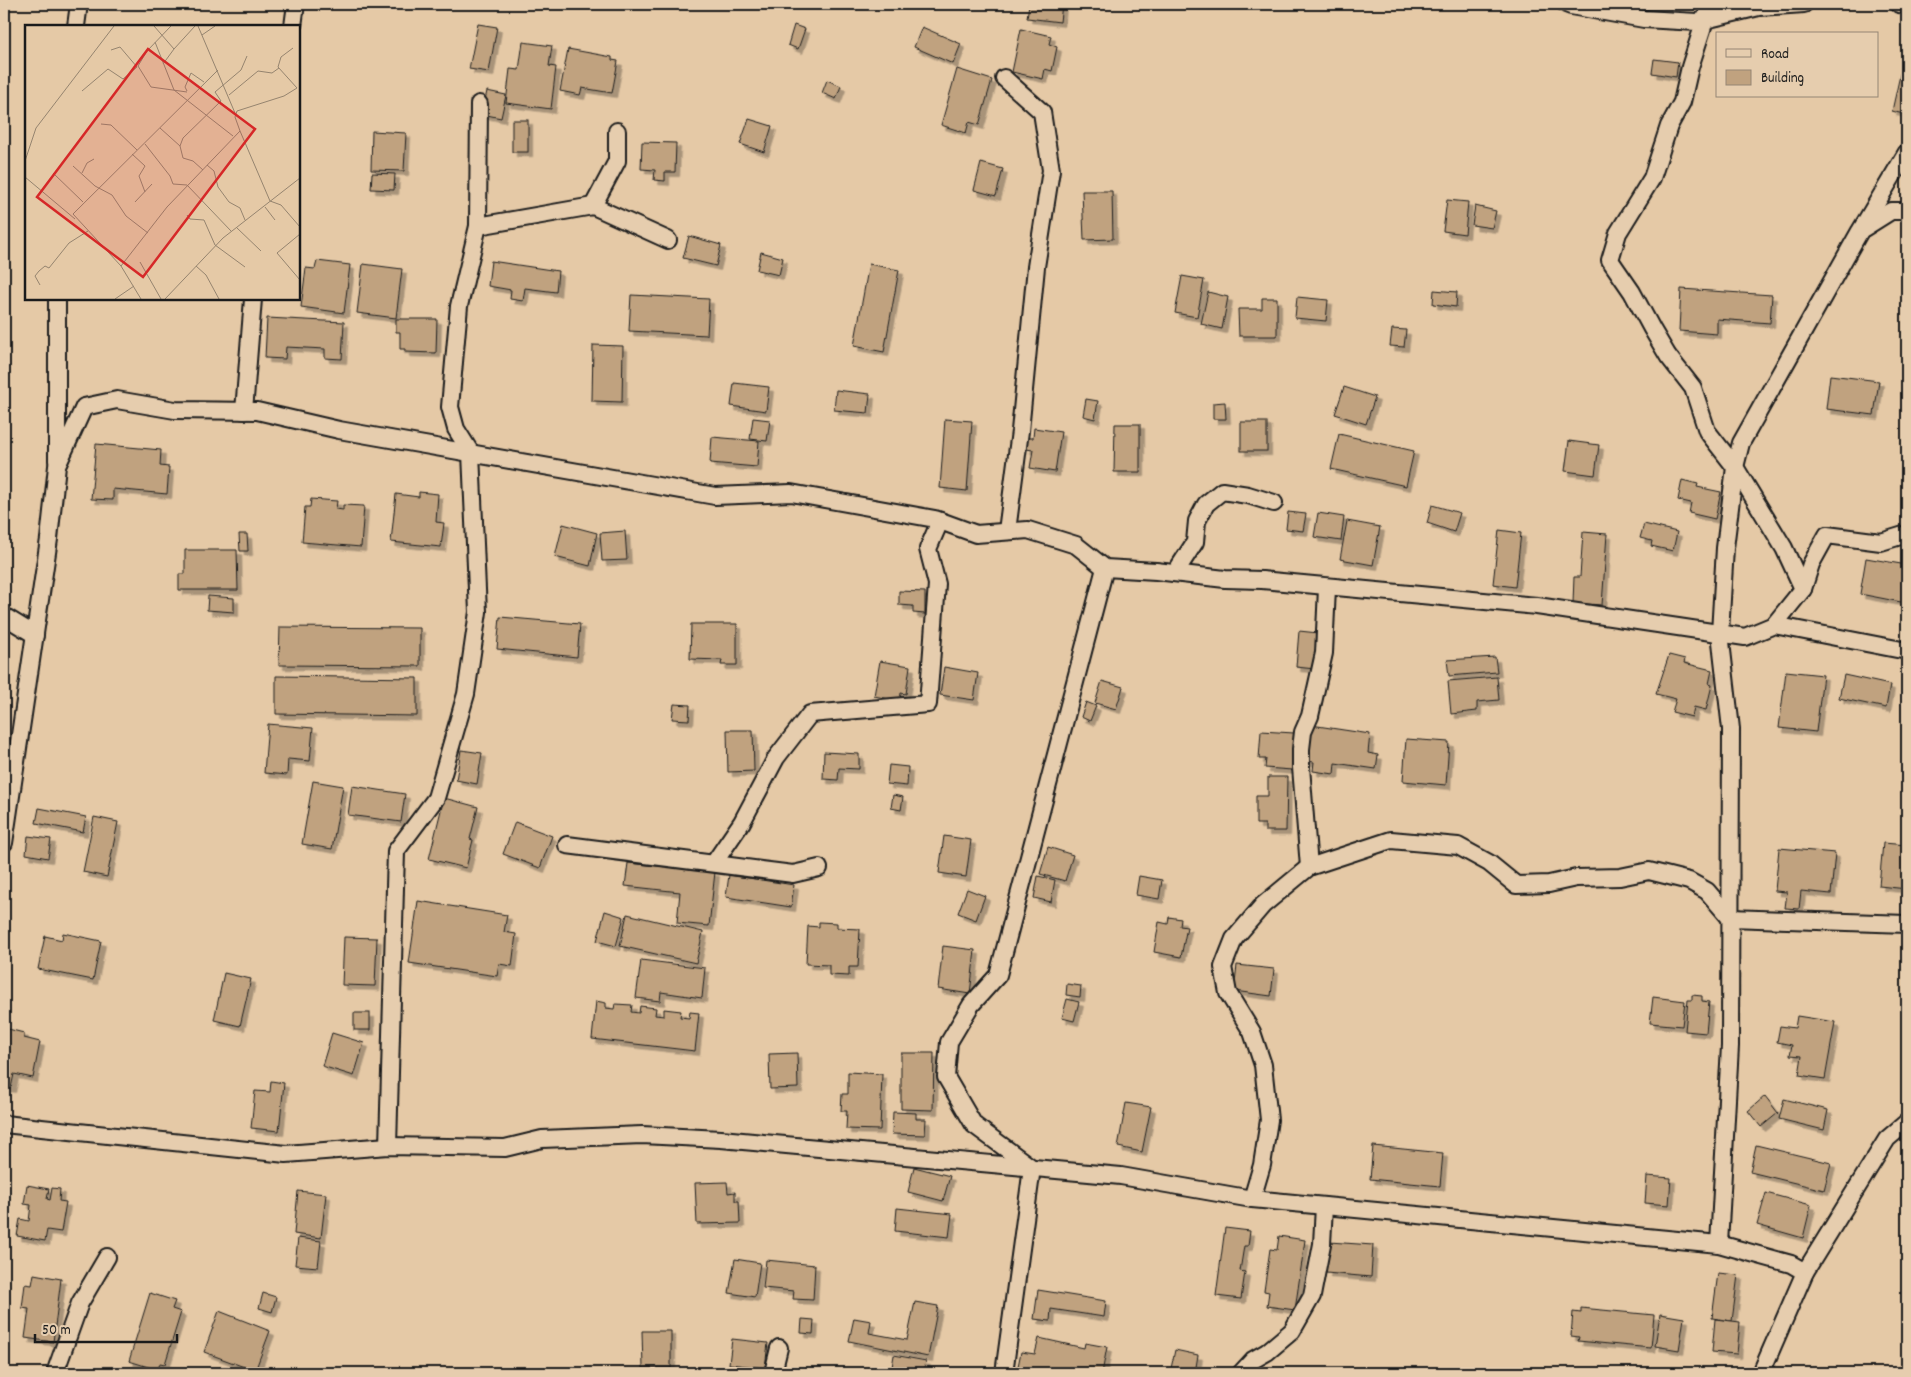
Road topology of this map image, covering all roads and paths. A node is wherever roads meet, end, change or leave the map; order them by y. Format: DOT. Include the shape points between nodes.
graph roads {
  1 [pos="80,4"];
  2 [pos="296,4"];
  3 [pos="1566,4"];
  4 [pos="1710,4"];
  5 [pos="1804,4"];
  6 [pos="1899,4"];
  7 [pos="1907,4"];
  8 [pos="1705,20"];
  9 [pos="76,25"];
  10 [pos="293,25"];
  11 [pos="1004,78"];
  12 [pos="479,104"];
  13 [pos="617,131"];
  14 [pos="1907,152"];
  15 [pos="593,206"];
  16 [pos="1907,211"];
  17 [pos="478,226"];
  18 [pos="1860,231"];
  19 [pos="668,240"];
  20 [pos="56,300"];
  21 [pos="253,300"];
  22 [pos="244,411"];
  23 [pos="472,453"];
  24 [pos="57,466"];
  25 [pos="1735,467"];
  26 [pos="1274,503"];
  27 [pos="940,521"];
  28 [pos="1006,532"];
  29 [pos="1907,534"];
  30 [pos="1104,568"];
  31 [pos="1175,573"];
  32 [pos="1327,588"];
  33 [pos="1803,589"];
  34 [pos="4,616"];
  35 [pos="1774,625"];
  36 [pos="1720,633"];
  37 [pos="35,635"];
  38 [pos="1907,651"];
  39 [pos="4,843"];
  40 [pos="567,845"];
  41 [pos="714,863"];
  42 [pos="1309,867"];
  43 [pos="819,868"];
  44 [pos="1730,918"];
  45 [pos="1907,924"];
  46 [pos="1907,1122"];
  47 [pos="4,1124"];
  48 [pos="388,1146"];
  49 [pos="1032,1168"];
  50 [pos="1252,1199"];
  51 [pos="1324,1206"];
  52 [pos="1719,1244"];
  53 [pos="107,1257"];
  54 [pos="1805,1272"];
  55 [pos="779,1348"];
  56 [pos="54,1373"];
  57 [pos="773,1373"];
  58 [pos="1004,1373"];
  59 [pos="1241,1373"];
  60 [pos="1761,1373"];
  1 -- 9 [label="street"];
  2 -- 10 [label="street"];
  3 -- 8 [label="street" via="1644,19"];
  4 -- 8 [label="street"];
  5 -- 8 [label="street" via="1759,7"];
  6 -- 7 [label="street"];
  8 -- 25 [label="street" via="1682,102 1669,126 1652,178 1618,232 1610,260 1668,356 1694,388 1707,431"];
  11 -- 28 [label="street" via="1042,112 1051,170 1036,268 1020,431"];
  12 -- 17 [label="street"];
  13 -- 15 [label="street" via="617,161"];
  14 -- 18 [label="street"];
  15 -- 17 [label="street"];
  15 -- 19 [label="street"];
  16 -- 18 [label="street" via="1891,211"];
  17 -- 23 [label="street" via="459,306 450,407 456,429"];
  18 -- 25 [label="street" via="1742,443"];
  20 -- 24 [label="street"];
  21 -- 22 [label="street"];
  22 -- 23 [label="street" via="258,411 339,430"];
  22 -- 24 [label="street" via="175,410 117,400 84,407"];
  23 -- 27 [label="street" via="715,496 791,493"];
  23 -- 48 [label="street" via="478,612 466,694 436,798 396,851"];
  24 -- 37 [label="street"];
  25 -- 33 [label="street" via="1784,548"];
  25 -- 36 [label="street" via="1725,548"];
  26 -- 31 [label="street" via="1222,491 1206,504 1197,521 1195,542"];
  27 -- 28 [label="street" via="976,534"];
  27 -- 41 [label="street" via="928,549 937,584 928,704 810,714 776,758 742,822"];
  28 -- 30 [label="street" via="1028,530 1076,545"];
  29 -- 33 [label="street" via="1881,542 1827,535 1811,564"];
  30 -- 31 [label="street"];
  30 -- 49 [label="street" via="998,975 971,1005 949,1042 946,1077 974,1125"];
  31 -- 32 [label="street"];
  32 -- 36 [label="street" via="1537,606"];
  32 -- 42 [label="street" via="1324,653 1310,716 1303,732 1300,767"];
  33 -- 35 [label="street"];
  34 -- 37 [label="street"];
  35 -- 36 [label="street" via="1745,637"];
  35 -- 38 [label="street"];
  36 -- 44 [label="street" via="1731,729"];
  37 -- 39 [label="street"];
  40 -- 41 [label="street"];
  41 -- 43 [label="street" via="793,874"];
  42 -- 44 [label="street" via="1391,840 1458,846 1490,863 1516,885 1620,877 1649,871 1689,881 1707,891"];
  42 -- 50 [label="street" via="1263,905 1234,939 1223,967 1228,992 1252,1032 1263,1065 1269,1120 1262,1165"];
  44 -- 45 [label="street"];
  44 -- 52 [label="street" via="1730,1046"];
  46 -- 54 [label="street" via="1887,1139"];
  47 -- 48 [label="street" via="286,1154"];
  48 -- 49 [label="street" via="505,1148 542,1140 642,1135 720,1139"];
  49 -- 50 [label="street" via="1121,1176"];
  49 -- 58 [label="street"];
  50 -- 51 [label="street"];
  51 -- 52 [label="street"];
  51 -- 59 [label="street" via="1322,1244 1312,1296 1292,1331 1252,1360"];
  52 -- 54 [label="street" via="1791,1264"];
  53 -- 56 [label="street" via="80,1303"];
  54 -- 60 [label="street"];
  55 -- 57 [label="street"];
}
